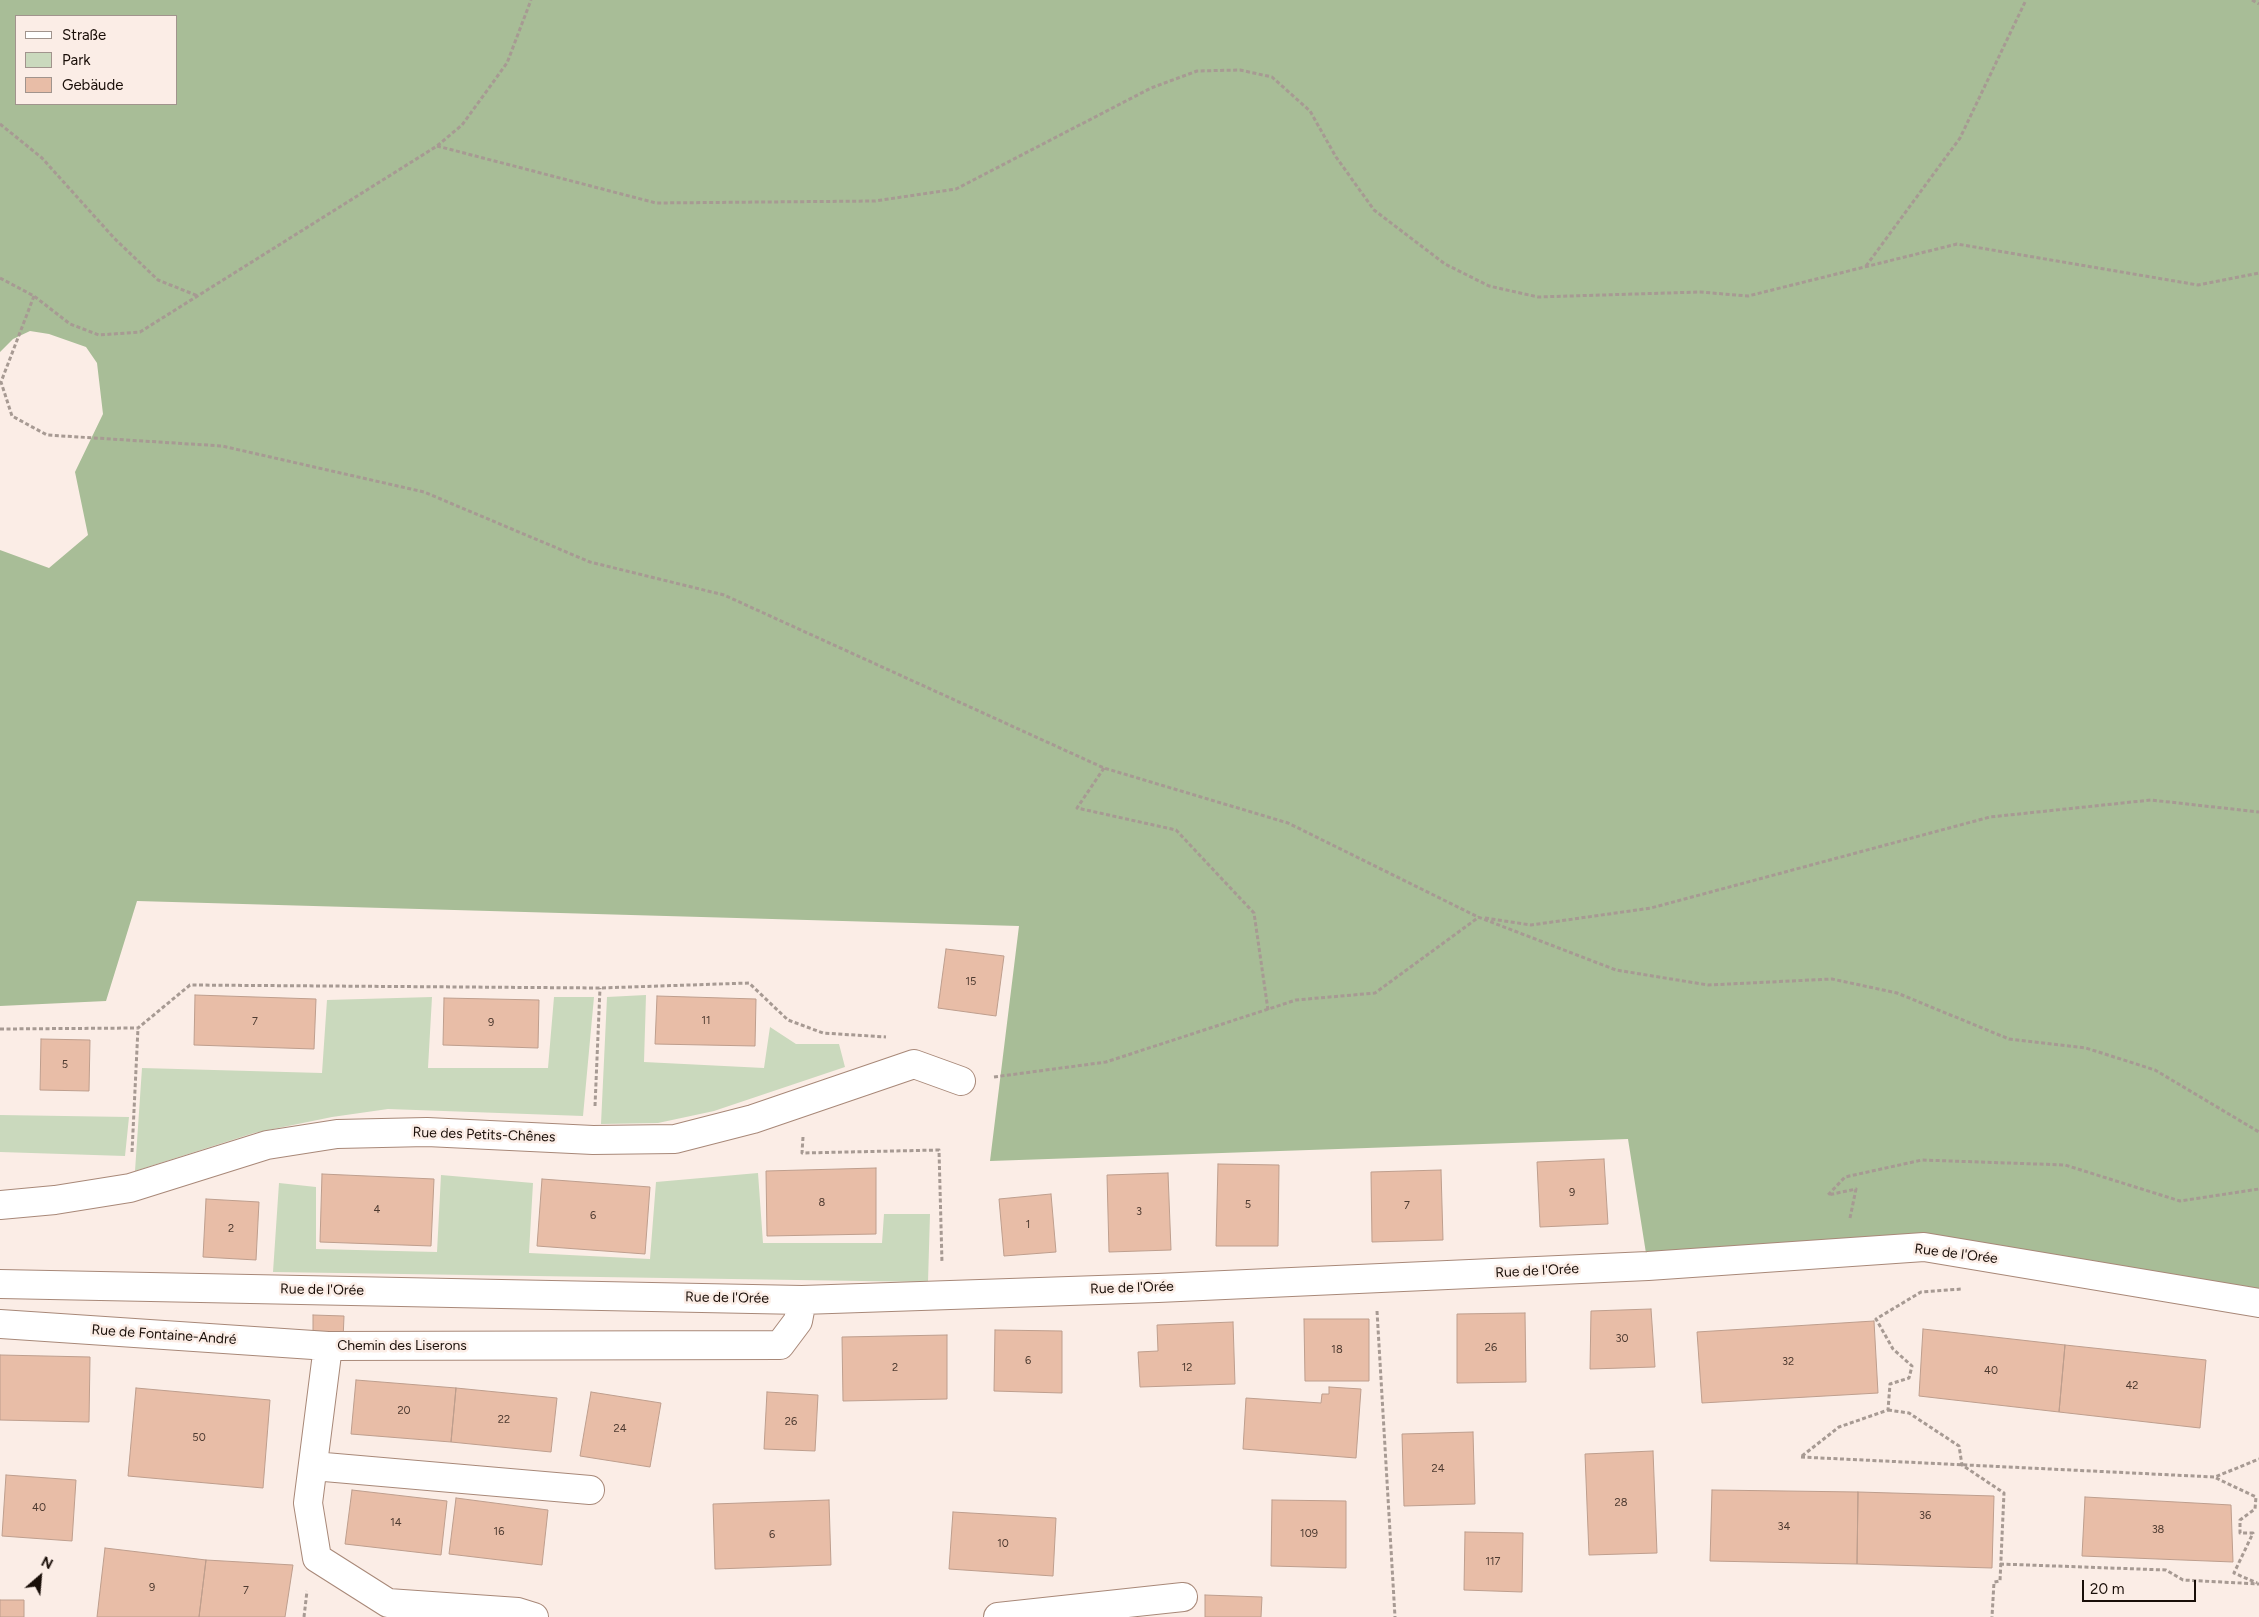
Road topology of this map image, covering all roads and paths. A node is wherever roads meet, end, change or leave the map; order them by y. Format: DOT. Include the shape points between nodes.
graph roads {
  1 [pos="531,0"];
  2 [pos="2026,0"];
  3 [pos="2252,0"];
  4 [pos="2259,4"];
  5 [pos="0,124"];
  6 [pos="437,146"];
  7 [pos="1865,267"];
  8 [pos="2259,274"];
  9 [pos="0,278"];
  10 [pos="34,296"];
  11 [pos="198,296"];
  12 [pos="1104,768"];
  13 [pos="2259,812"];
  14 [pos="1478,917"];
  15 [pos="600,988"];
  16 [pos="1268,1010"];
  17 [pos="138,1028"];
  18 [pos="0,1029"];
  19 [pos="914,1064"];
  20 [pos="961,1081"];
  21 [pos="804,1128"];
  22 [pos="2259,1132"];
  23 [pos="593,1140"];
  24 [pos="130,1188"];
  25 [pos="2259,1189"];
  26 [pos="0,1205"];
  27 [pos="1859,1218"];
  28 [pos="0,1284"];
  29 [pos="1969,1289"];
  30 [pos="943,1296"];
  31 [pos="802,1300"];
  32 [pos="2259,1303"];
  33 [pos="1377,1305"];
  34 [pos="0,1324"];
  35 [pos="328,1346"];
  36 [pos="1888,1410"];
  37 [pos="2259,1459"];
  38 [pos="1962,1465"];
  39 [pos="313,1466"];
  40 [pos="2215,1477"];
  41 [pos="590,1490"];
  42 [pos="2000,1564"];
  43 [pos="1183,1597"];
  44 [pos="534,1617"];
  45 [pos="998,1617"];
  46 [pos="1395,1617"];
  47 [pos="1992,1617"];
  1 -- 6 [label="path" via="507,63 462,126"];
  2 -- 7 [label="path" via="1960,138"];
  3 -- 4 [label="path"];
  5 -- 11 [label="path" via="42,158 114,238 158,280"];
  6 -- 7 [label="path" via="656,203 874,201 956,188 1151,88 1197,71 1240,70 1272,77 1310,111 1336,157 1374,210 1445,264 1490,286 1538,297 1700,292 1748,296"];
  6 -- 11 [label="path"];
  7 -- 8 [label="path" via="1957,244 2198,285"];
  9 -- 10 [label="path"];
  10 -- 11 [label="path" via="70,324 99,336 140,332"];
  10 -- 12 [label="path" via="1,382 12,416 47,435 222,446 424,492 590,562 724,595"];
  12 -- 14 [label="path" via="1288,823"];
  12 -- 16 [label="path" via="1077,808 1176,830 1254,913"];
  13 -- 14 [label="path" via="2151,800 1990,816 1651,908 1531,925"];
  14 -- 16 [label="path" via="1375,993 1296,1000"];
  14 -- 22 [label="path" via="1616,970 1708,985 1832,979 1897,993 2009,1039 2086,1048 2155,1070"];
  15 -- 17 [label="path" via="190,985"];
  15 -- 19 [label="path" via="749,983 788,1020 823,1033 908,1038"];
  15 -- 23 [label="path"];
  16 -- 20 [label="path" via="1106,1062"];
  17 -- 18 [label="path"];
  17 -- 24 [label="path"];
  19 -- 20 [label="street"];
  19 -- 23 [label="street, Rue des Petits-Chênes" via="753,1119 675,1139"];
  21 -- 30 [label="path" via="802,1154 939,1150"];
  23 -- 24 [label="street, Rue des Petits-Chênes" via="427,1132 337,1134 267,1144"];
  24 -- 26 [label="street, Rue des Petits-Chênes"];
  25 -- 27 [label="path" via="2180,1201 2065,1164 1922,1160 1845,1177 1828,1195 1856,1189 1849,1218"];
  28 -- 31 [label="street, Rue de l'Orée"];
  29 -- 36 [label="path" via="1922,1292 1876,1319 1893,1349 1912,1366 1909,1378 1890,1384"];
  30 -- 31 [label="street, Rue de l'Orée"];
  30 -- 32 [label="street, Rue de l'Orée" via="1638,1266 1924,1247"];
  31 -- 35 [label="street, Chemin des Liserons" via="798,1321 780,1345"];
  33 -- 46 [label="path"];
  34 -- 35 [label="street, Rue de Fontaine-André"];
  35 -- 39 [label="street, Chemin des Liserons"];
  36 -- 38 [label="path" via="1910,1413 1958,1446"];
  36 -- 38 [label="path" via="1839,1427 1801,1456"];
  37 -- 40 [label="path"];
  38 -- 40 [label="path"];
  38 -- 42 [label="path" via="2004,1493"];
  39 -- 41 [label="street"];
  39 -- 44 [label="street, Chemin des Liserons" via="308,1503 317,1558 388,1603 518,1612"];
  40 -- 42 [label="path" via="2256,1497 2255,1509 2240,1520 2240,1533 2253,1533 2234,1572 2259,1584 2183,1580 2166,1570"];
  42 -- 47 [label="path" via="2000,1581 1994,1582"];
  43 -- 45 [label="street"];
}
